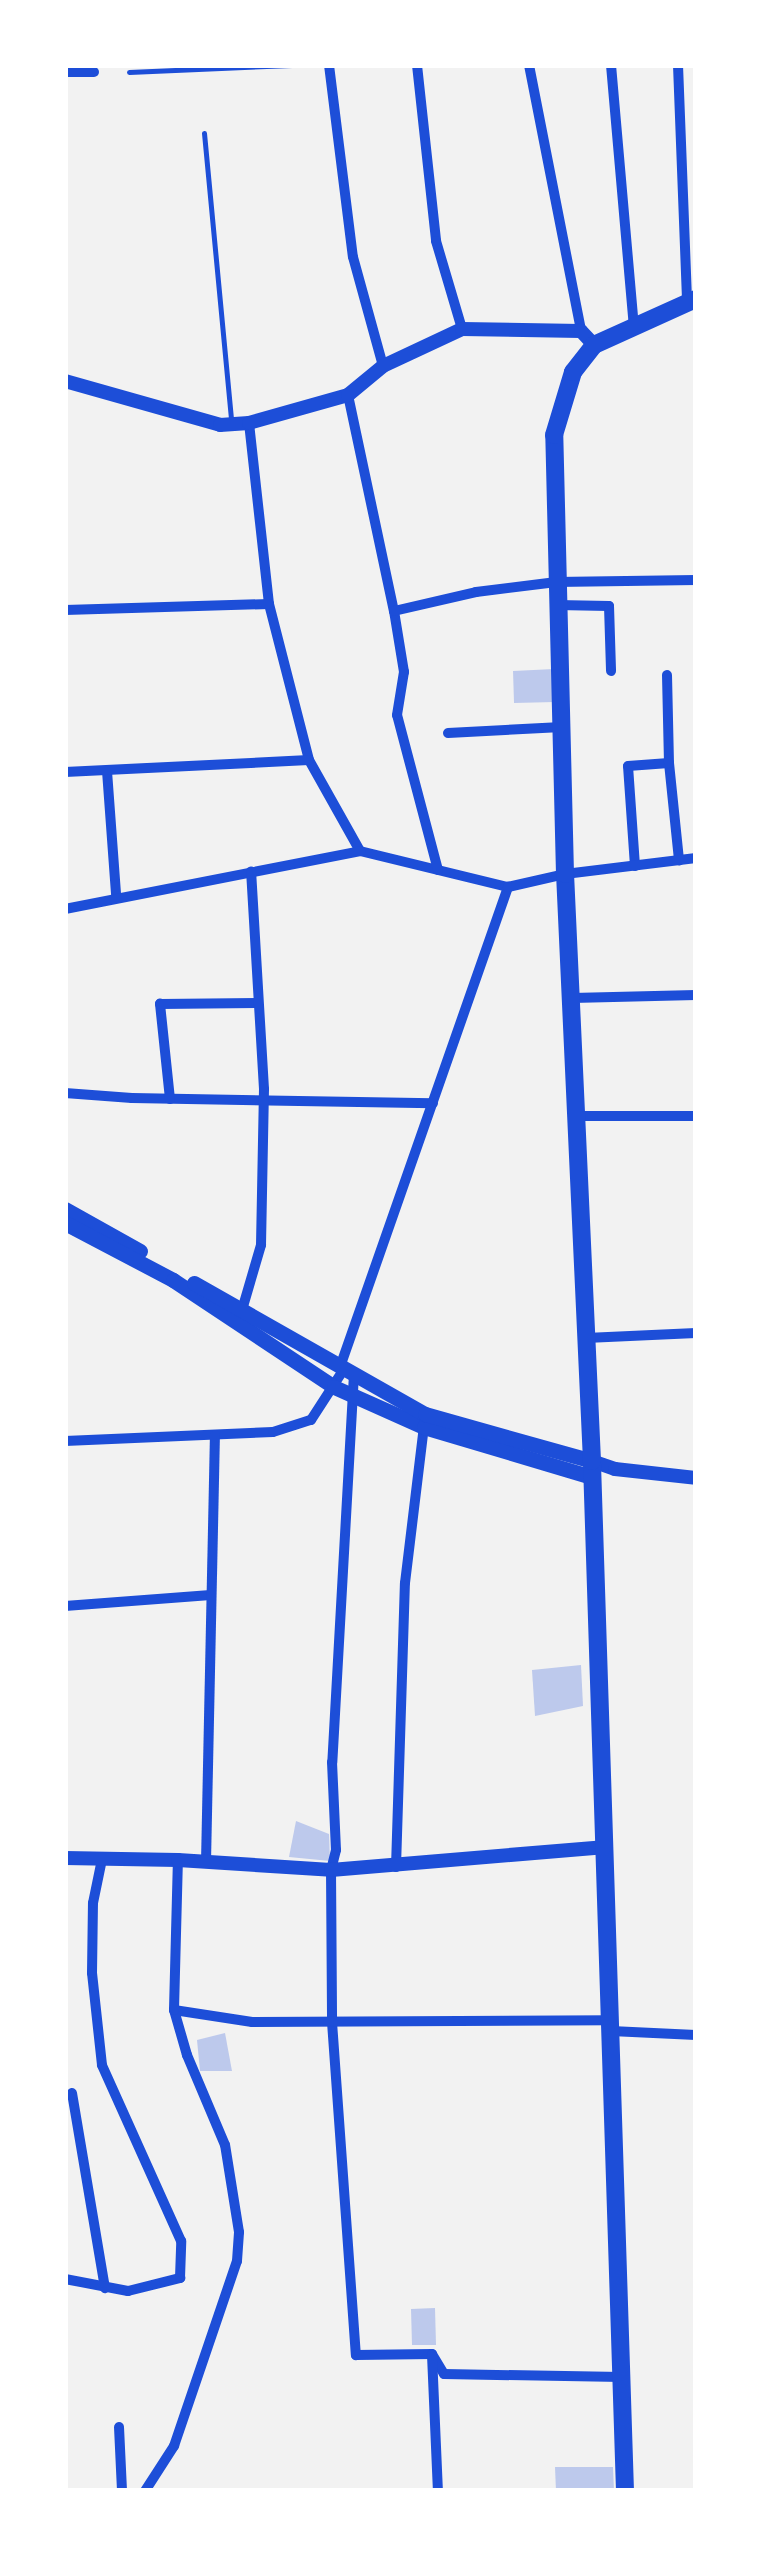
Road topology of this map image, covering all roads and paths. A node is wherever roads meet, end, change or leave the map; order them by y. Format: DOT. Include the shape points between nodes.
graph roads {
  1 [pos="292,65"];
  2 [pos="328,65"];
  3 [pos="417,65"];
  4 [pos="528,65"];
  5 [pos="611,65"];
  6 [pos="678,65"];
  7 [pos="65,72"];
  8 [pos="94,72"];
  9 [pos="129,72"];
  10 [pos="204,133"];
  11 [pos="692,301"];
  12 [pos="634,328"];
  13 [pos="462,329"];
  14 [pos="580,331"];
  15 [pos="594,345"];
  16 [pos="382,366"];
  17 [pos="65,381"];
  18 [pos="348,395"];
  19 [pos="231,424"];
  20 [pos="249,424"];
  21 [pos="696,580"];
  22 [pos="556,582"];
  23 [pos="269,604"];
  24 [pos="557,604"];
  25 [pos="65,610"];
  26 [pos="394,611"];
  27 [pos="611,670"];
  28 [pos="666,676"];
  29 [pos="562,727"];
  30 [pos="448,733"];
  31 [pos="309,760"];
  32 [pos="669,762"];
  33 [pos="107,771"];
  34 [pos="65,772"];
  35 [pos="360,851"];
  36 [pos="696,858"];
  37 [pos="680,860"];
  38 [pos="635,866"];
  39 [pos="438,870"];
  40 [pos="251,871"];
  41 [pos="565,874"];
  42 [pos="508,887"];
  43 [pos="116,896"];
  44 [pos="65,909"];
  45 [pos="696,995"];
  46 [pos="572,998"];
  47 [pos="257,1002"];
  48 [pos="65,1093"];
  49 [pos="170,1099"];
  50 [pos="264,1100"];
  51 [pos="433,1103"];
  52 [pos="577,1116"];
  53 [pos="696,1116"];
  54 [pos="65,1209"];
  55 [pos="65,1224"];
  56 [pos="242,1310"];
  57 [pos="696,1333"];
  58 [pos="586,1338"];
  59 [pos="346,1370"];
  60 [pos="334,1387"];
  61 [pos="352,1395"];
  62 [pos="424,1421"];
  63 [pos="214,1434"];
  64 [pos="65,1442"];
  65 [pos="592,1469"];
  66 [pos="696,1478"];
  67 [pos="212,1595"];
  68 [pos="65,1606"];
  69 [pos="603,1847"];
  70 [pos="65,1858"];
  71 [pos="102,1859"];
  72 [pos="178,1860"];
  73 [pos="206,1862"];
  74 [pos="396,1868"];
  75 [pos="331,1870"];
  76 [pos="174,2010"];
  77 [pos="332,2022"];
  78 [pos="610,2026"];
  79 [pos="696,2036"];
  80 [pos="72,2093"];
  81 [pos="65,2278"];
  82 [pos="105,2288"];
  83 [pos="432,2354"];
  84 [pos="623,2377"];
  85 [pos="119,2427"];
  86 [pos="122,2491"];
  87 [pos="145,2491"];
  88 [pos="438,2491"];
  89 [pos="626,2491"];
  1 -- 9 [label="lane"];
  2 -- 16 [label="street" via="353,257"];
  3 -- 13 [label="street" via="436,241"];
  4 -- 14 [label="street"];
  5 -- 12 [label="street"];
  6 -- 11 [label="street"];
  7 -- 8 [label="street"];
  10 -- 19 [label="lane"];
  11 -- 12 [label="main road"];
  12 -- 15 [label="main road"];
  13 -- 14 [label="street"];
  13 -- 16 [label="street"];
  14 -- 15 [label="street"];
  15 -- 22 [label="main road" via="574,372 554,435"];
  16 -- 18 [label="street"];
  17 -- 19 [label="street"];
  18 -- 20 [label="street"];
  18 -- 26 [label="street"];
  19 -- 20 [label="street"];
  20 -- 23 [label="street"];
  21 -- 22 [label="street"];
  22 -- 24 [label="main road"];
  22 -- 26 [label="street"];
  23 -- 25 [label="street"];
  23 -- 31 [label="street"];
  24 -- 27 [label="street" via="610,606"];
  24 -- 29 [label="main road"];
  26 -- 39 [label="street" via="404,672 398,716"];
  28 -- 32 [label="street"];
  29 -- 30 [label="street"];
  29 -- 41 [label="main road"];
  31 -- 33 [label="street"];
  31 -- 35 [label="street"];
  32 -- 37 [label="street"];
  32 -- 38 [label="street" via="628,766"];
  33 -- 34 [label="street"];
  33 -- 43 [label="street"];
  35 -- 39 [label="street"];
  35 -- 40 [label="street"];
  36 -- 37 [label="street"];
  37 -- 38 [label="street"];
  38 -- 41 [label="street"];
  39 -- 42 [label="street"];
  40 -- 43 [label="street"];
  40 -- 47 [label="street"];
  41 -- 42 [label="street"];
  41 -- 46 [label="main road"];
  42 -- 51 [label="street"];
  43 -- 44 [label="street"];
  45 -- 46 [label="street"];
  46 -- 52 [label="main road"];
  47 -- 49 [label="street" via="160,1004"];
  47 -- 50 [label="street"];
  48 -- 49 [label="street"];
  49 -- 50 [label="street"];
  50 -- 51 [label="street"];
  50 -- 56 [label="street" via="262,1245"];
  51 -- 59 [label="street"];
  52 -- 53 [label="street"];
  52 -- 58 [label="main road"];
  54 -- 56 [label="main road"];
  55 -- 60 [label="main road" via="173,1280"];
  56 -- 59 [label="main road"];
  57 -- 58 [label="street"];
  58 -- 65 [label="main road"];
  59 -- 60 [label="street"];
  59 -- 61 [label="street"];
  59 -- 62 [label="main road"];
  60 -- 61 [label="main road"];
  60 -- 63 [label="street" via="311,1420 273,1432"];
  61 -- 62 [label="main road"];
  61 -- 75 [label="street"];
  62 -- 65 [label="main road"];
  62 -- 74 [label="street" via="406,1583"];
  63 -- 64 [label="street"];
  63 -- 67 [label="street"];
  65 -- 66 [label="street"];
  65 -- 69 [label="main road"];
  67 -- 68 [label="street"];
  67 -- 73 [label="street"];
  69 -- 74 [label="street"];
  69 -- 78 [label="main road"];
  70 -- 71 [label="street"];
  71 -- 72 [label="street"];
  71 -- 82 [label="street" via="92,1903 102,2064 181,2241 180,2278 128,2291"];
  72 -- 73 [label="street"];
  72 -- 76 [label="street"];
  73 -- 75 [label="street"];
  74 -- 75 [label="street"];
  75 -- 77 [label="street"];
  76 -- 77 [label="street" via="252,2022"];
  76 -- 87 [label="street" via="225,2145 239,2232 236,2261 174,2446"];
  77 -- 78 [label="street"];
  77 -- 83 [label="street" via="356,2355"];
  78 -- 79 [label="street"];
  78 -- 84 [label="main road"];
  80 -- 82 [label="street"];
  81 -- 82 [label="street"];
  83 -- 84 [label="street" via="444,2374"];
  83 -- 88 [label="street"];
  84 -- 89 [label="main road"];
  85 -- 86 [label="street"];
}
